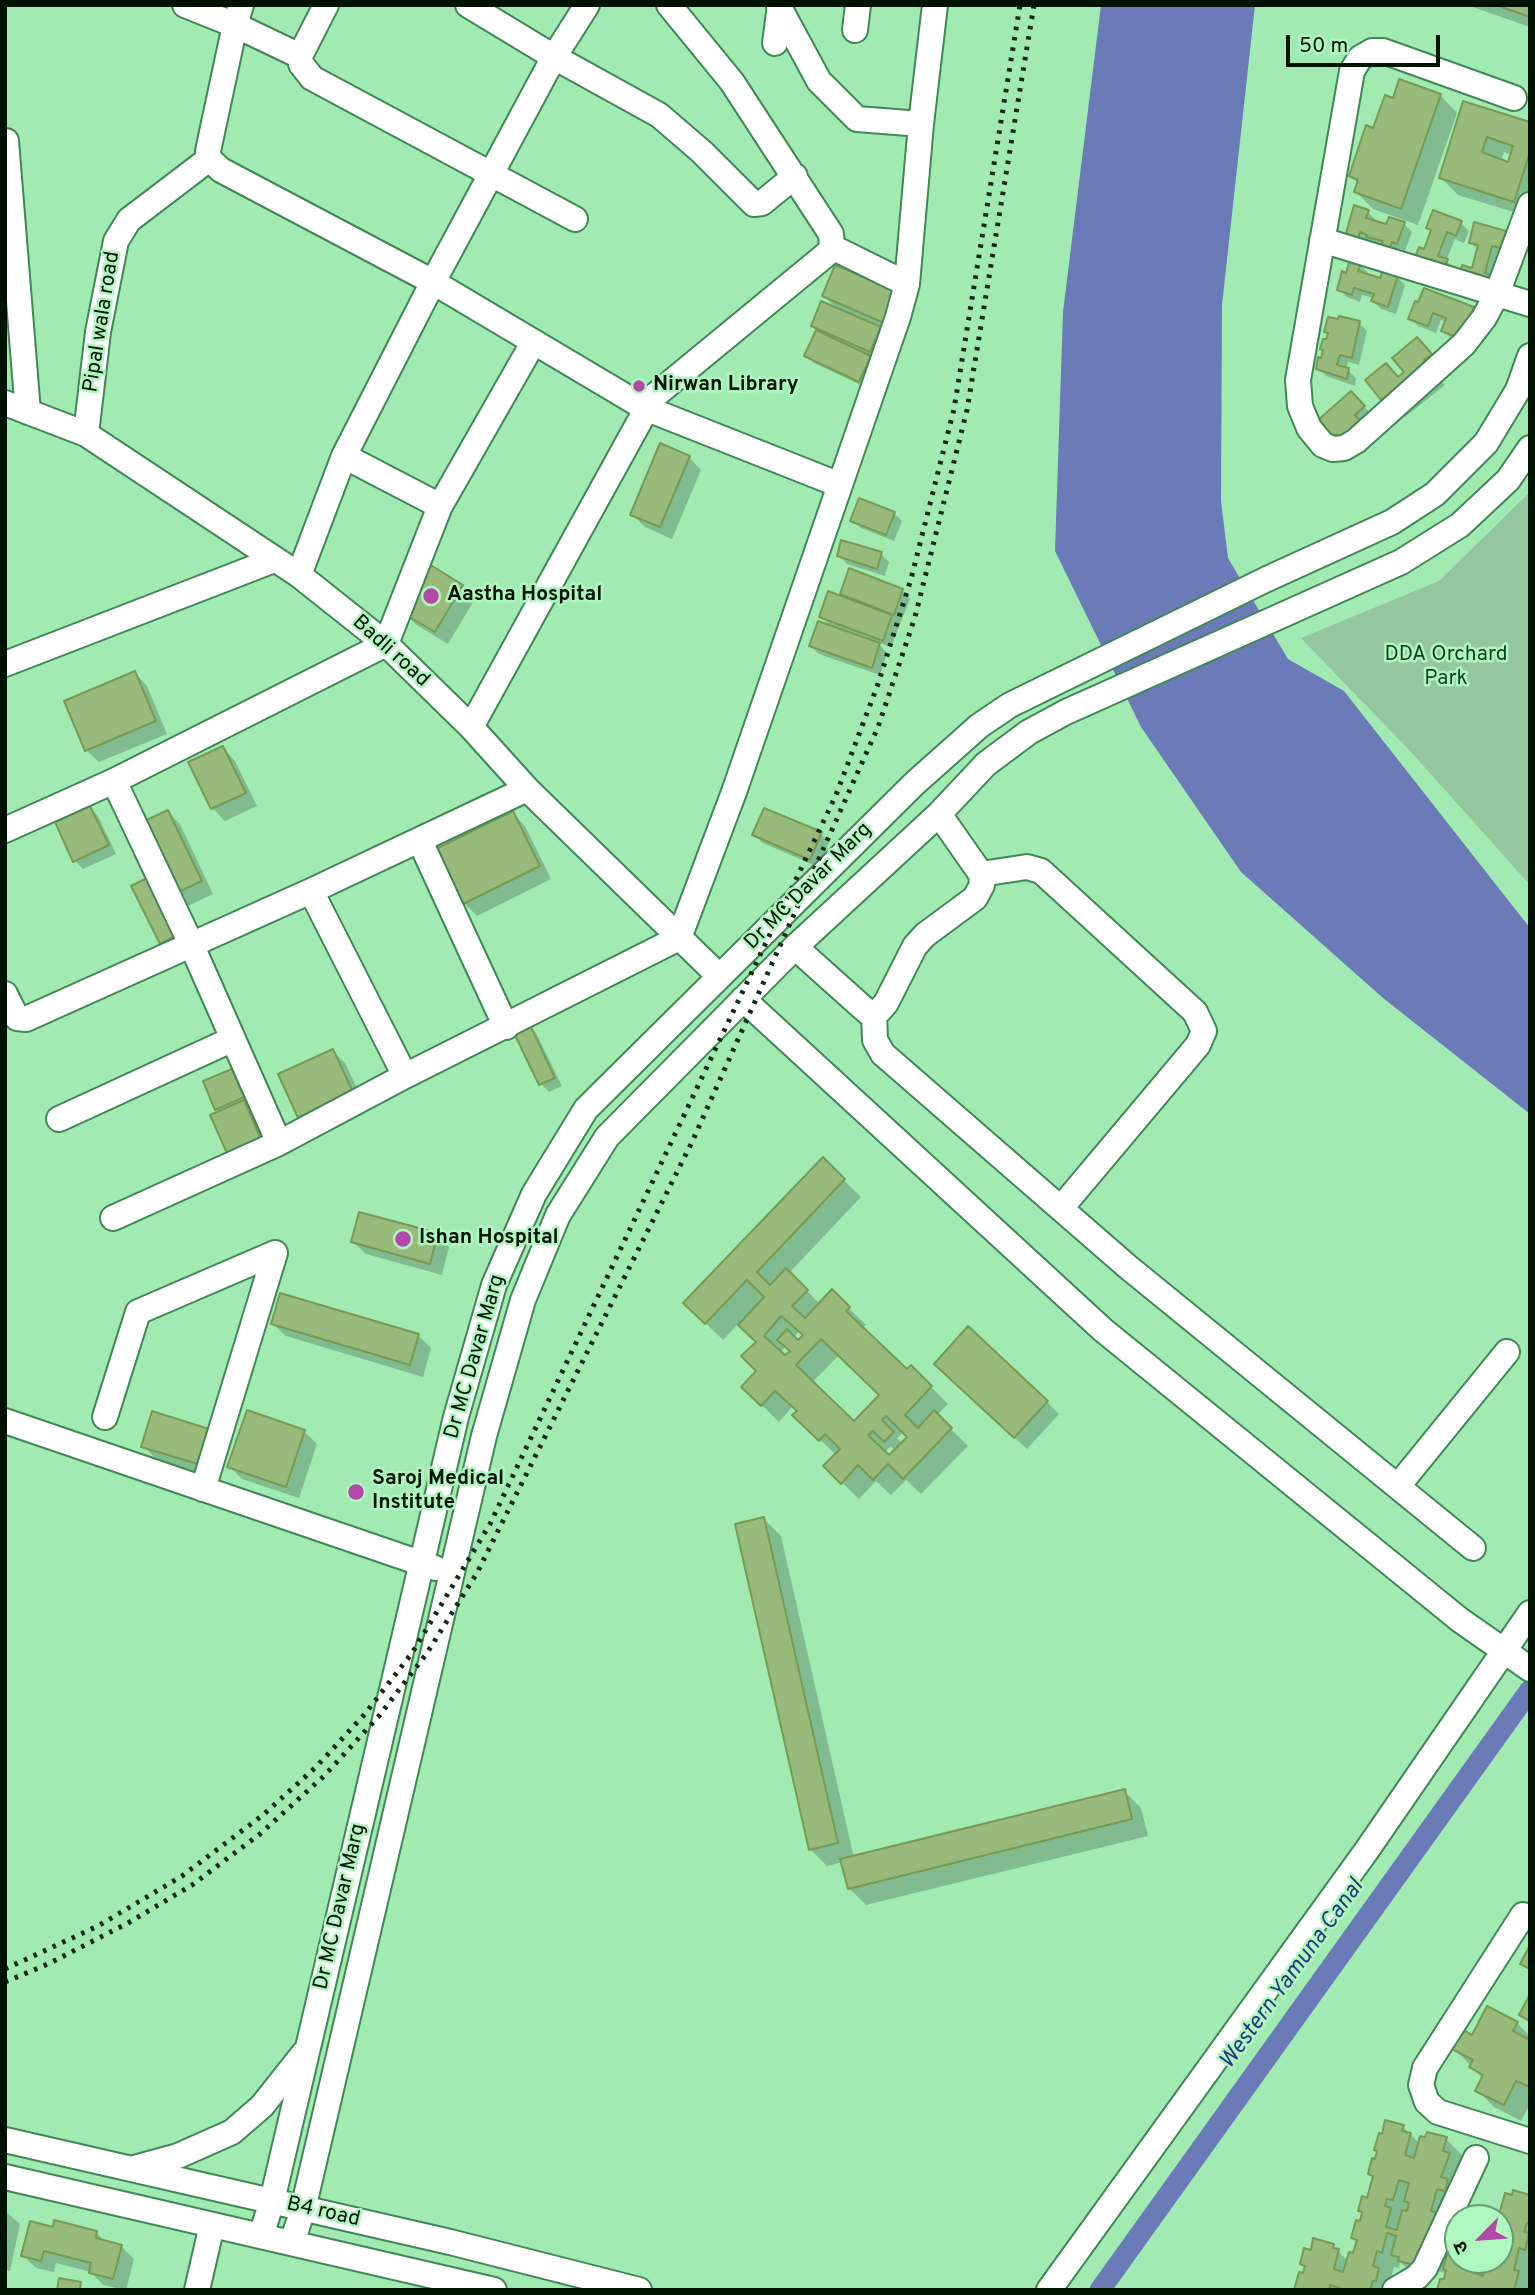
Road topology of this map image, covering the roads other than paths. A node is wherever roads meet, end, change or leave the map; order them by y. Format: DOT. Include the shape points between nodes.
graph roads {
  1 [pos="185,5"];
  2 [pos="326,5"];
  3 [pos="468,5"];
  4 [pos="587,5"];
  5 [pos="668,5"];
  6 [pos="935,5"];
  7 [pos="780,6"];
  8 [pos="238,15"];
  9 [pos="775,43"];
  10 [pos="300,56"];
  11 [pos="554,57"];
  12 [pos="1514,98"];
  13 [pos="921,124"];
  14 [pos="6,141"];
  15 [pos="209,159"];
  16 [pos="491,174"];
  17 [pos="795,176"];
  18 [pos="1530,205"];
  19 [pos="575,219"];
  20 [pos="1322,240"];
  21 [pos="832,247"];
  22 [pos="433,282"];
  23 [pos="907,284"];
  24 [pos="1497,294"];
  25 [pos="1530,304"];
  26 [pos="533,343"];
  27 [pos="1530,356"];
  28 [pos="17,407"];
  29 [pos="645,408"];
  30 [pos="86,434"];
  31 [pos="1530,448"];
  32 [pos="344,456"];
  33 [pos="840,485"];
  34 [pos="440,506"];
  35 [pos="274,560"];
  36 [pos="299,575"];
  37 [pos="386,644"];
  38 [pos="5,664"];
  39 [pos="471,727"];
  40 [pos="929,771"];
  41 [pos="114,781"];
  42 [pos="527,789"];
  43 [pos="946,807"];
  44 [pos="5,830"];
  45 [pos="420,841"];
  46 [pos="981,874"];
  47 [pos="311,891"];
  48 [pos="679,938"];
  49 [pos="192,946"];
  50 [pos="795,947"];
  51 [pos="719,976"];
  52 [pos="5,994"];
  53 [pos="744,999"];
  54 [pos="874,1013"];
  55 [pos="506,1027"];
  56 [pos="233,1039"];
  57 [pos="405,1076"];
  58 [pos="59,1119"];
  59 [pos="279,1143"];
  60 [pos="1061,1208"];
  61 [pos="113,1218"];
  62 [pos="1507,1352"];
  63 [pos="105,1417"];
  64 [pos="5,1421"];
  65 [pos="1398,1486"];
  66 [pos="203,1489"];
  67 [pos="1473,1548"];
  68 [pos="421,1564"];
  69 [pos="451,1574"];
  70 [pos="1530,1613"];
  71 [pos="1510,1655"];
  72 [pos="1523,1915"];
  73 [pos="308,2048"];
  74 [pos="5,2140"];
  75 [pos="1530,2141"];
  76 [pos="1476,2158"];
  77 [pos="130,2169"];
  78 [pos="5,2177"];
  79 [pos="272,2201"];
  80 [pos="303,2209"];
  81 [pos="212,2225"];
  82 [pos="261,2236"];
  83 [pos="292,2243"];
  84 [pos="197,2290"];
  85 [pos="494,2290"];
  86 [pos="639,2290"];
  87 [pos="1049,2290"];
  88 [pos="1395,2290"];
  1 -- 8 [label="street"];
  2 -- 10 [label="street"];
  3 -- 11 [label="street"];
  4 -- 11 [label="street"];
  5 -- 17 [label="street" via="732,82"];
  6 -- 13 [label="street"];
  7 -- 9 [label="street"];
  7 -- 13 [label="street" via="819,81 857,119"];
  8 -- 10 [label="street"];
  8 -- 15 [label="street"];
  10 -- 16 [label="street" via="312,78"];
  11 -- 16 [label="street"];
  11 -- 17 [label="street" via="659,115 754,204 762,203"];
  12 -- 20 [label="street" via="1383,51 1360,58 1352,71"];
  13 -- 23 [label="street"];
  14 -- 28 [label="street"];
  15 -- 22 [label="street" via="221,170"];
  15 -- 30 [label="street, Pipal wala road" via="129,220 116,241 98,332"];
  16 -- 19 [label="street"];
  16 -- 22 [label="street"];
  17 -- 21 [label="street" via="831,234"];
  18 -- 24 [label="street"];
  20 -- 24 [label="street"];
  20 -- 24 [label="street" via="1298,380 1300,405 1309,428 1323,445 1333,449 1356,441 1441,366 1464,344"];
  21 -- 23 [label="street"];
  21 -- 29 [label="street" via="663,387"];
  22 -- 26 [label="street"];
  22 -- 32 [label="street"];
  23 -- 33 [label="street"];
  24 -- 25 [label="street"];
  26 -- 29 [label="street"];
  26 -- 34 [label="street"];
  27 -- 40 [label="street, Dr MC Davar Marg" via="1518,390 1486,443 1435,494 1392,522 1010,705"];
  28 -- 30 [label="street, Badli road"];
  29 -- 33 [label="street"];
  29 -- 39 [label="street"];
  30 -- 35 [label="street, Badli road"];
  31 -- 43 [label="street" via="1508,480 1460,525 1401,562 1066,712 986,764"];
  32 -- 34 [label="street"];
  32 -- 36 [label="street"];
  33 -- 48 [label="street"];
  34 -- 37 [label="street"];
  35 -- 36 [label="street, Badli road"];
  35 -- 38 [label="street"];
  36 -- 37 [label="street, Badli road"];
  37 -- 39 [label="street, Badli road"];
  37 -- 41 [label="street"];
  39 -- 42 [label="street, Badli road"];
  40 -- 43 [label="street"];
  40 -- 51 [label="street, Dr MC Davar Marg"];
  41 -- 44 [label="street"];
  41 -- 49 [label="street"];
  42 -- 45 [label="street"];
  42 -- 48 [label="street, Badli road"];
  43 -- 46 [label="street"];
  43 -- 50 [label="street"];
  45 -- 47 [label="street"];
  45 -- 55 [label="street"];
  46 -- 54 [label="street" via="979,894 915,946 886,1003"];
  46 -- 60 [label="street" via="1027,867 1041,871 1195,1012 1204,1031 1198,1045"];
  47 -- 49 [label="street"];
  47 -- 57 [label="street"];
  48 -- 51 [label="street, Badli road"];
  48 -- 55 [label="street"];
  49 -- 52 [label="street" via="26,1019 17,1018"];
  49 -- 56 [label="street"];
  50 -- 53 [label="street"];
  50 -- 54 [label="street"];
  51 -- 68 [label="street, Dr MC Davar Marg" via="586,1109 534,1194 494,1285"];
  53 -- 69 [label="street" via="607,1137 558,1214 523,1300"];
  53 -- 71 [label="street" via="1103,1330 1460,1620"];
  54 -- 60 [label="street" via="875,1040 883,1054"];
  55 -- 57 [label="street"];
  56 -- 58 [label="street"];
  56 -- 59 [label="street"];
  57 -- 59 [label="street"];
  59 -- 61 [label="street"];
  60 -- 65 [label="street"];
  62 -- 65 [label="street"];
  63 -- 66 [label="street" via="138,1312 275,1253"];
  64 -- 66 [label="street"];
  65 -- 67 [label="street"];
  66 -- 68 [label="street"];
  68 -- 69 [label="street"];
  68 -- 73 [label="street, Dr MC Davar Marg"];
  69 -- 80 [label="street"];
  70 -- 71 [label="street"];
  71 -- 87 [label="street"];
  72 -- 75 [label="street" via="1425,2068 1420,2085 1427,2102 1438,2112"];
  73 -- 77 [label="street" via="262,2106 232,2132 178,2156"];
  73 -- 79 [label="street, Dr MC Davar Marg"];
  74 -- 77 [label="street, B4 road"];
  76 -- 88 [label="street" via="1425,2268"];
  77 -- 79 [label="street, B4 road"];
  78 -- 81 [label="street, B4 road"];
  79 -- 80 [label="street, B4 road"];
  79 -- 82 [label="street, Dr MC Davar Marg"];
  80 -- 83 [label="street"];
  80 -- 86 [label="street, B4 road"];
  81 -- 82 [label="street, B4 road"];
  81 -- 84 [label="street"];
  82 -- 83 [label="street, B4 road"];
  83 -- 85 [label="street, B4 road"];
}
